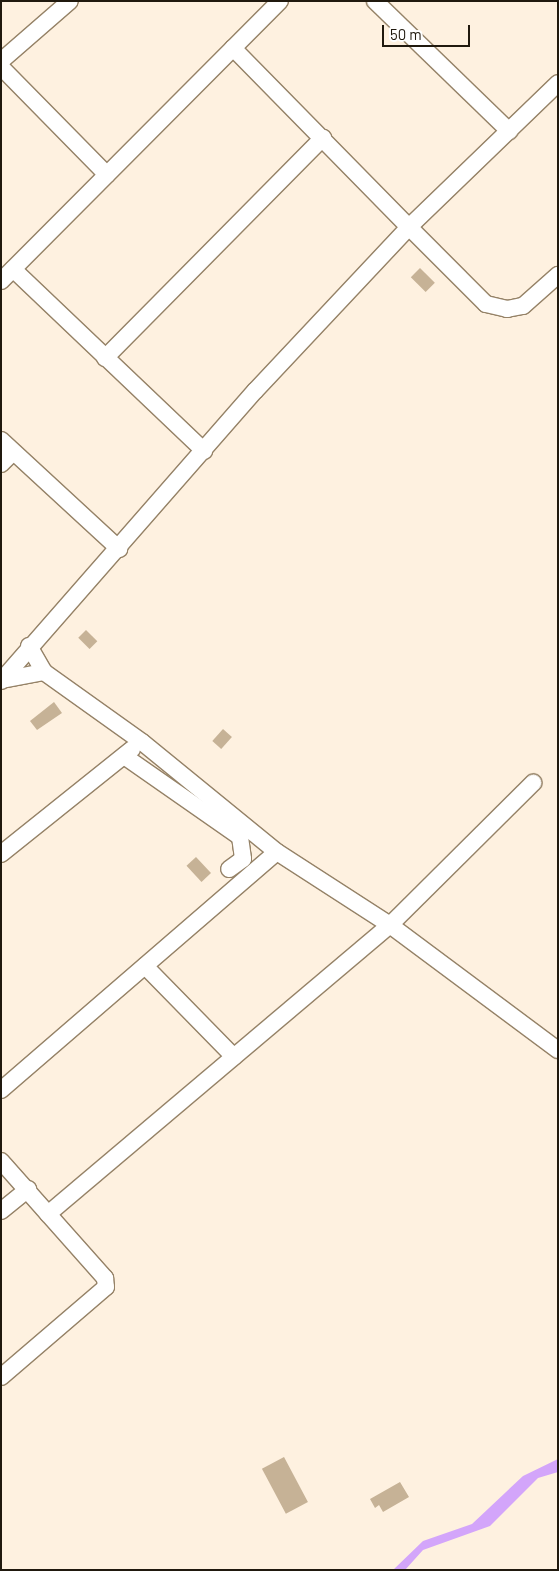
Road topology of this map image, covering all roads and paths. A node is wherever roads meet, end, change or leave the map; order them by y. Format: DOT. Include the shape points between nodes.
graph roads {
  1 [pos="70,1"];
  2 [pos="280,1"];
  3 [pos="375,1"];
  4 [pos="233,48"];
  5 [pos="1,61"];
  6 [pos="1,67"];
  7 [pos="558,83"];
  8 [pos="509,131"];
  9 [pos="323,138"];
  10 [pos="107,175"];
  11 [pos="409,227"];
  12 [pos="7,275"];
  13 [pos="558,275"];
  14 [pos="105,358"];
  15 [pos="7,446"];
  16 [pos="204,450"];
  17 [pos="1,464"];
  18 [pos="119,548"];
  19 [pos="30,646"];
  20 [pos="44,672"];
  21 [pos="1,680"];
  22 [pos="142,742"];
  23 [pos="124,756"];
  24 [pos="533,783"];
  25 [pos="277,852"];
  26 [pos="1,854"];
  27 [pos="229,869"];
  28 [pos="390,925"];
  29 [pos="145,966"];
  30 [pos="558,1050"];
  31 [pos="234,1056"];
  32 [pos="1,1090"];
  33 [pos="1,1161"];
  34 [pos="28,1189"];
  35 [pos="1,1210"];
  36 [pos="48,1214"];
  37 [pos="1,1377"];
  1 -- 5 [label="street"];
  2 -- 4 [label="street"];
  3 -- 8 [label="street"];
  4 -- 9 [label="street"];
  4 -- 10 [label="street"];
  6 -- 10 [label="street"];
  7 -- 8 [label="street"];
  8 -- 11 [label="street"];
  9 -- 11 [label="street"];
  9 -- 14 [label="street"];
  10 -- 12 [label="street"];
  11 -- 13 [label="street" via="486,304 507,309 523,306"];
  11 -- 16 [label="street"];
  12 -- 14 [label="street"];
  14 -- 16 [label="street"];
  15 -- 17 [label="street"];
  15 -- 18 [label="street"];
  16 -- 18 [label="street"];
  18 -- 19 [label="street"];
  19 -- 20 [label="street"];
  19 -- 21 [label="street"];
  20 -- 21 [label="street"];
  20 -- 22 [label="street"];
  22 -- 23 [label="street"];
  22 -- 25 [label="street"];
  23 -- 26 [label="street"];
  23 -- 27 [label="street" via="240,837 243,859"];
  24 -- 28 [label="street"];
  25 -- 28 [label="street"];
  25 -- 29 [label="street"];
  28 -- 30 [label="street"];
  28 -- 31 [label="street"];
  29 -- 31 [label="street"];
  29 -- 32 [label="street"];
  31 -- 36 [label="street"];
  33 -- 34 [label="street"];
  34 -- 35 [label="street"];
  34 -- 36 [label="street"];
  36 -- 37 [label="street" via="105,1278 106,1287"];
}
